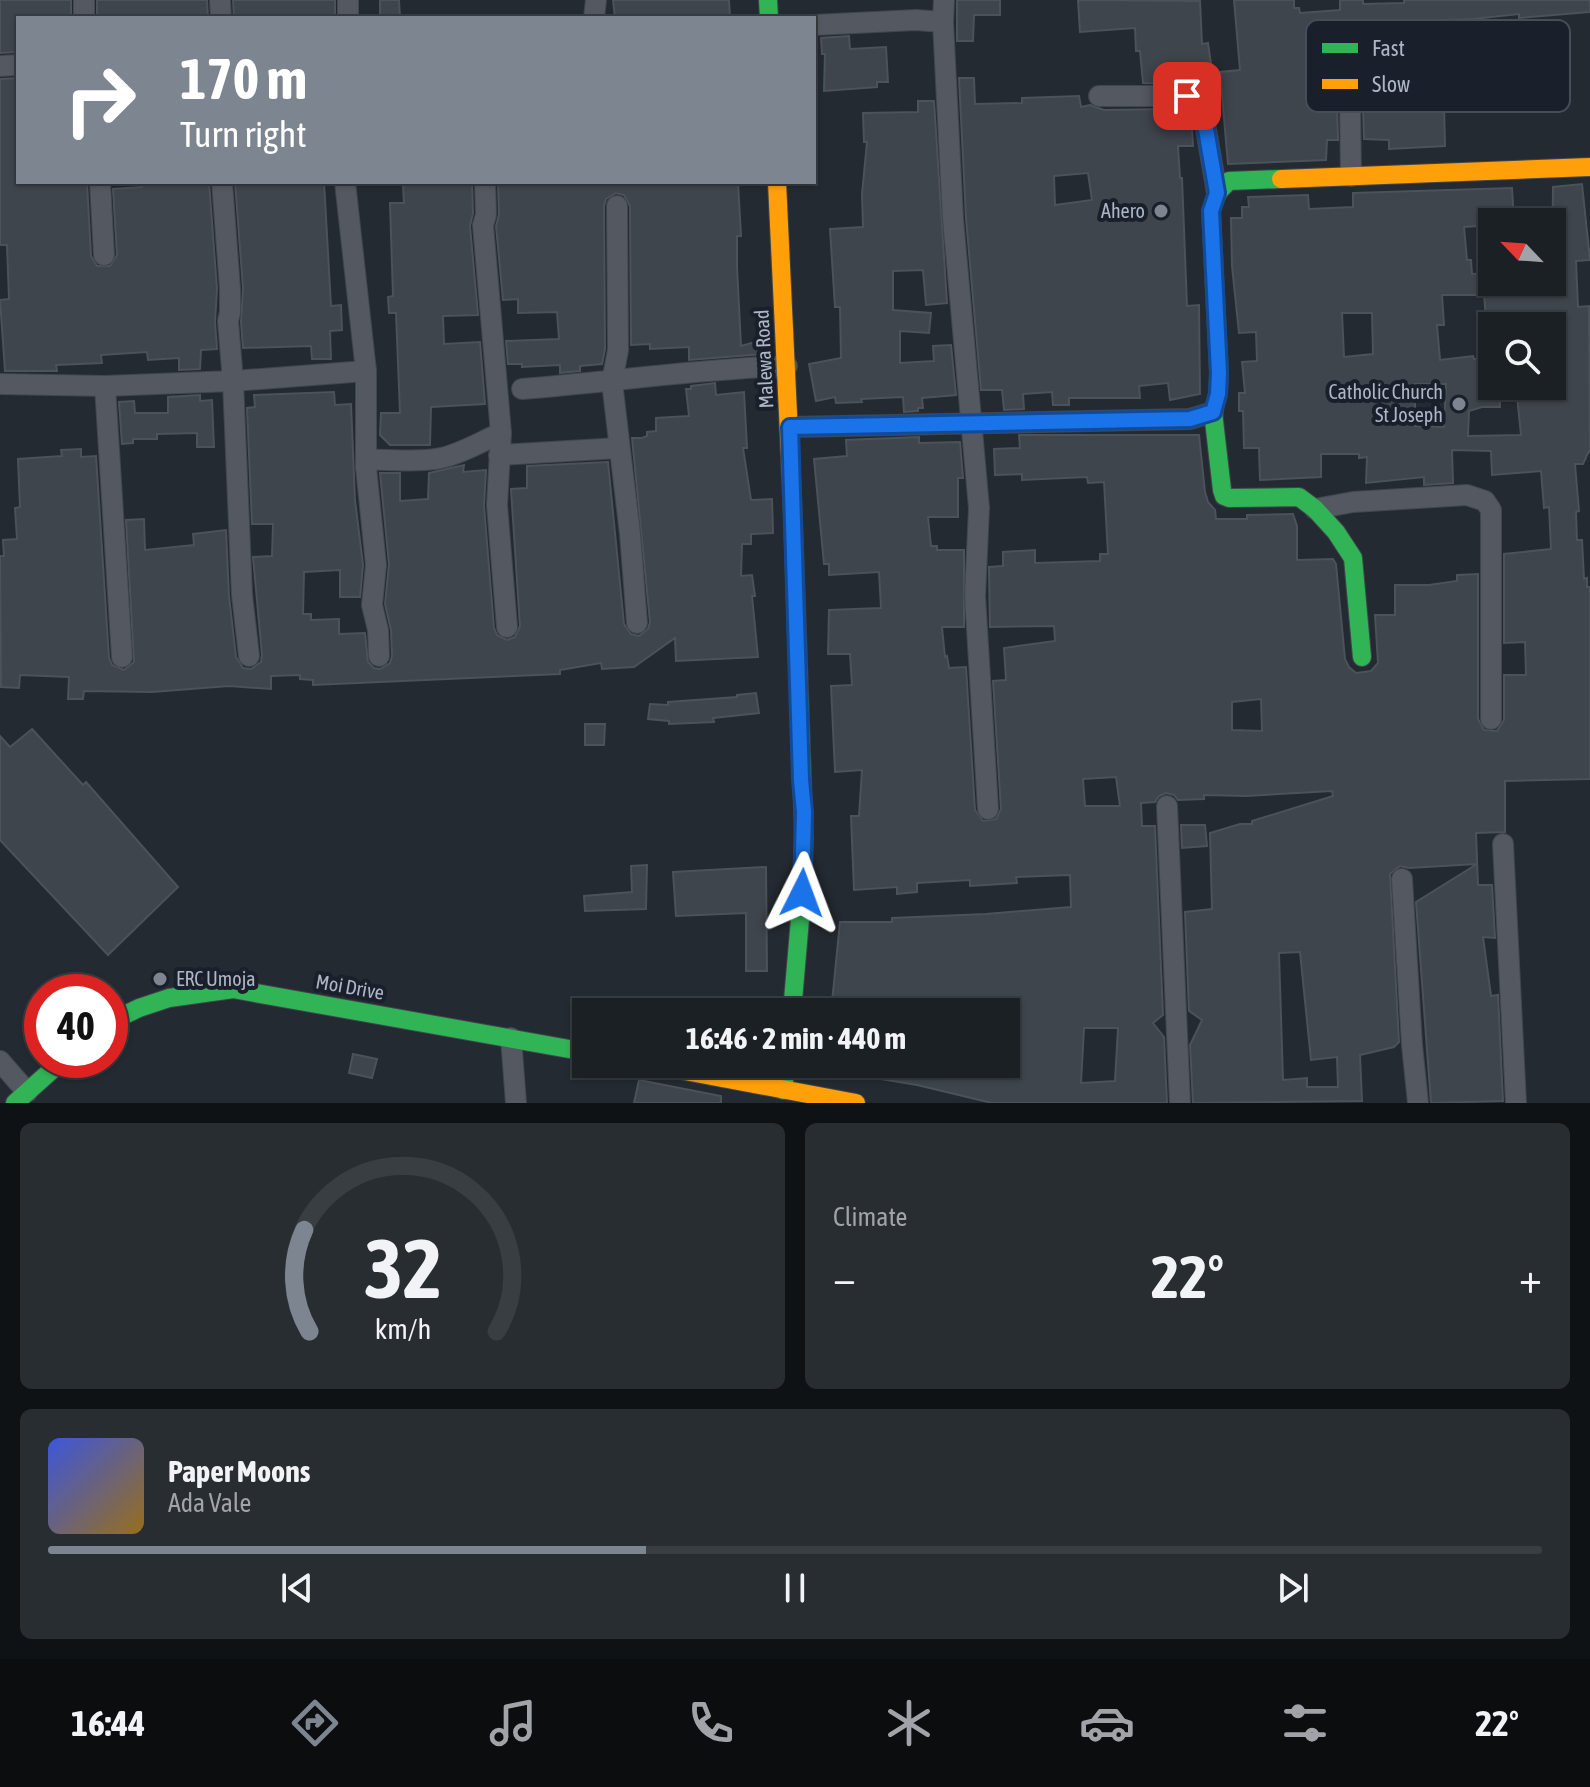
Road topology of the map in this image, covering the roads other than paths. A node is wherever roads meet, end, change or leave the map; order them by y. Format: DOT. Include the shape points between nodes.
graph roads {
  1 [pos="944,0"];
  2 [pos="943,22"];
  3 [pos="816,25"];
  4 [pos="1099,96"];
  5 [pos="1350,112"];
  6 [pos="1590,167"];
  7 [pos="1351,176"];
  8 [pos="100,184"];
  9 [pos="222,184"];
  10 [pos="345,184"];
  11 [pos="485,184"];
  12 [pos="777,184"];
  13 [pos="1217,193"];
  14 [pos="617,206"];
  15 [pos="104,255"];
  16 [pos="787,366"];
  17 [pos="366,371"];
  18 [pos="233,381"];
  19 [pos="612,382"];
  20 [pos="0,384"];
  21 [pos="105,386"];
  22 [pos="522,389"];
  23 [pos="1213,412"];
  24 [pos="971,423"];
  25 [pos="790,427"];
  26 [pos="501,433"];
  27 [pos="619,448"];
  28 [pos="499,455"];
  29 [pos="366,467"];
  30 [pos="1315,509"];
  31 [pos="637,623"];
  32 [pos="507,627"];
  33 [pos="249,656"];
  34 [pos="379,656"];
  35 [pos="122,657"];
  36 [pos="1362,657"];
  37 [pos="1491,719"];
  38 [pos="1167,806"];
  39 [pos="988,809"];
  40 [pos="1503,844"];
  41 [pos="1402,879"];
  42 [pos="793,998"];
  43 [pos="128,1012"];
  44 [pos="511,1038"];
  45 [pos="572,1049"];
  46 [pos="0,1061"];
  47 [pos="43,1078"];
  48 [pos="721,1078"];
  49 [pos="784,1078"];
  50 [pos="783,1090"];
  51 [pos="21,1097"];
  52 [pos="516,1103"];
  53 [pos="856,1103"];
  54 [pos="1180,1103"];
  55 [pos="1418,1103"];
  56 [pos="1516,1103"];
  1 -- 2 [label="street"];
  2 -- 3 [label="street"];
  2 -- 24 [label="street"];
  4 -- 13 [label="street" via="1198,99"];
  5 -- 7 [label="street"];
  6 -- 7 [label="street"];
  7 -- 13 [label="street" via="1229,181"];
  8 -- 15 [label="street"];
  9 -- 18 [label="street"];
  10 -- 17 [label="street"];
  11 -- 26 [label="street" via="483,225"];
  12 -- 16 [label="street, Malewa Road"];
  13 -- 23 [label="street" via="1211,211 1219,373"];
  14 -- 19 [label="street" via="618,350"];
  16 -- 19 [label="street" via="718,368"];
  16 -- 25 [label="street, Malewa Road"];
  17 -- 18 [label="street"];
  17 -- 29 [label="street"];
  18 -- 21 [label="street"];
  18 -- 33 [label="street"];
  19 -- 22 [label="street"];
  19 -- 27 [label="street"];
  20 -- 21 [label="street"];
  21 -- 35 [label="street"];
  23 -- 24 [label="street" via="1190,419"];
  23 -- 30 [label="street" via="1224,496 1299,497"];
  24 -- 25 [label="street"];
  24 -- 39 [label="street" via="979,508 975,596"];
  25 -- 42 [label="street, Malewa Road" via="804,812"];
  26 -- 28 [label="street"];
  26 -- 29 [label="street" via="443,458 370,460"];
  27 -- 28 [label="street"];
  27 -- 31 [label="street"];
  28 -- 32 [label="street" via="497,505"];
  29 -- 34 [label="street"];
  30 -- 36 [label="street" via="1353,558"];
  30 -- 37 [label="street" via="1467,495 1485,501 1491,510"];
  38 -- 54 [label="street"];
  40 -- 56 [label="street"];
  41 -- 55 [label="street"];
  43 -- 44 [label="street, Moi Drive" via="167,997 233,989"];
  44 -- 45 [label="street, Moi Drive"];
  44 -- 52 [label="street"];
  46 -- 51 [label="street"];
  47 -- 51 [label="street"];
  48 -- 50 [label="street"];
  49 -- 50 [label="street"];
  50 -- 53 [label="street"];
}
